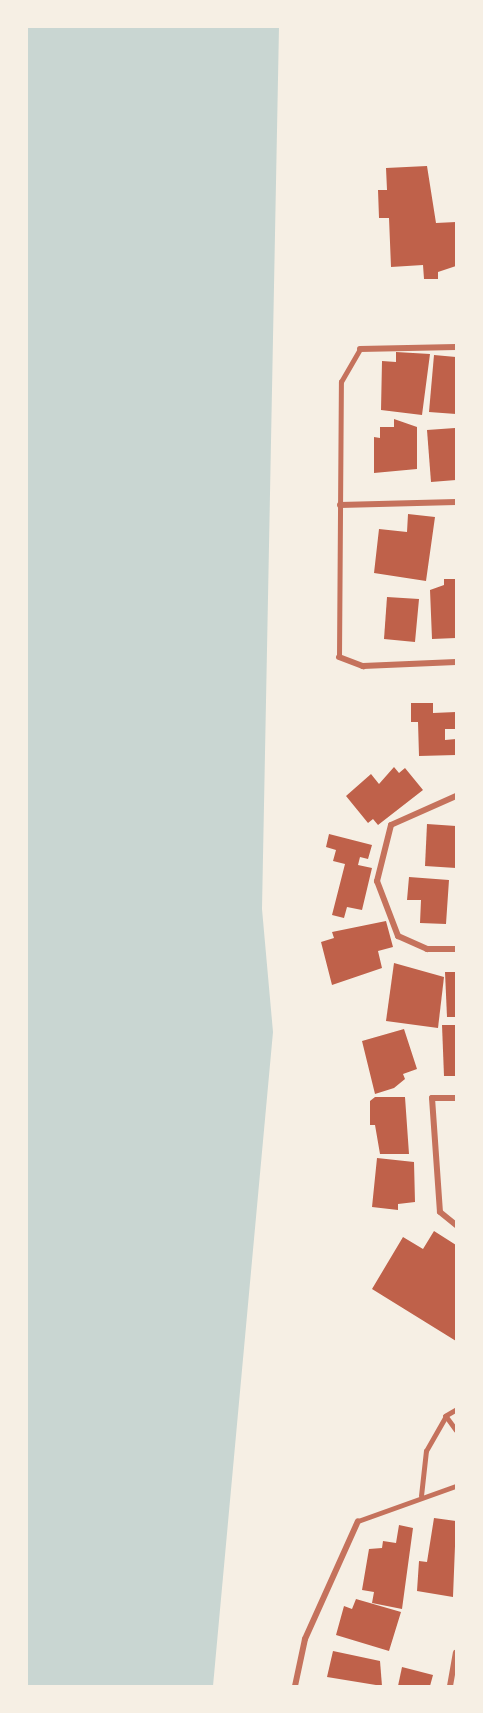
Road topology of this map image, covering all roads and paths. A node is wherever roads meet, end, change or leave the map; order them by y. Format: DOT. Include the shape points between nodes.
graph roads {
  1 [pos="456,347"];
  2 [pos="360,349"];
  3 [pos="456,502"];
  4 [pos="340,505"];
  5 [pos="339,657"];
  6 [pos="456,662"];
  7 [pos="456,796"];
  8 [pos="456,949"];
  9 [pos="456,1098"];
  10 [pos="456,1225"];
  11 [pos="456,1410"];
  12 [pos="446,1416"];
  13 [pos="456,1430"];
  14 [pos="456,1485"];
  15 [pos="421,1496"];
  16 [pos="357,1521"];
  17 [pos="456,1653"];
  18 [pos="295,1686"];
  19 [pos="450,1686"];
  1 -- 2 [label="street"];
  2 -- 4 [label="lane" via="341,382"];
  3 -- 4 [label="street"];
  4 -- 5 [label="lane"];
  5 -- 6 [label="street" via="363,666"];
  7 -- 8 [label="street" via="391,825 377,881 398,936 427,949"];
  9 -- 10 [label="street" via="432,1098 440,1212"];
  11 -- 12 [label="lane"];
  12 -- 13 [label="lane"];
  12 -- 15 [label="lane" via="426,1451"];
  14 -- 15 [label="lane"];
  15 -- 16 [label="lane"];
  16 -- 18 [label="street" via="305,1639"];
  17 -- 19 [label="street"];
}
